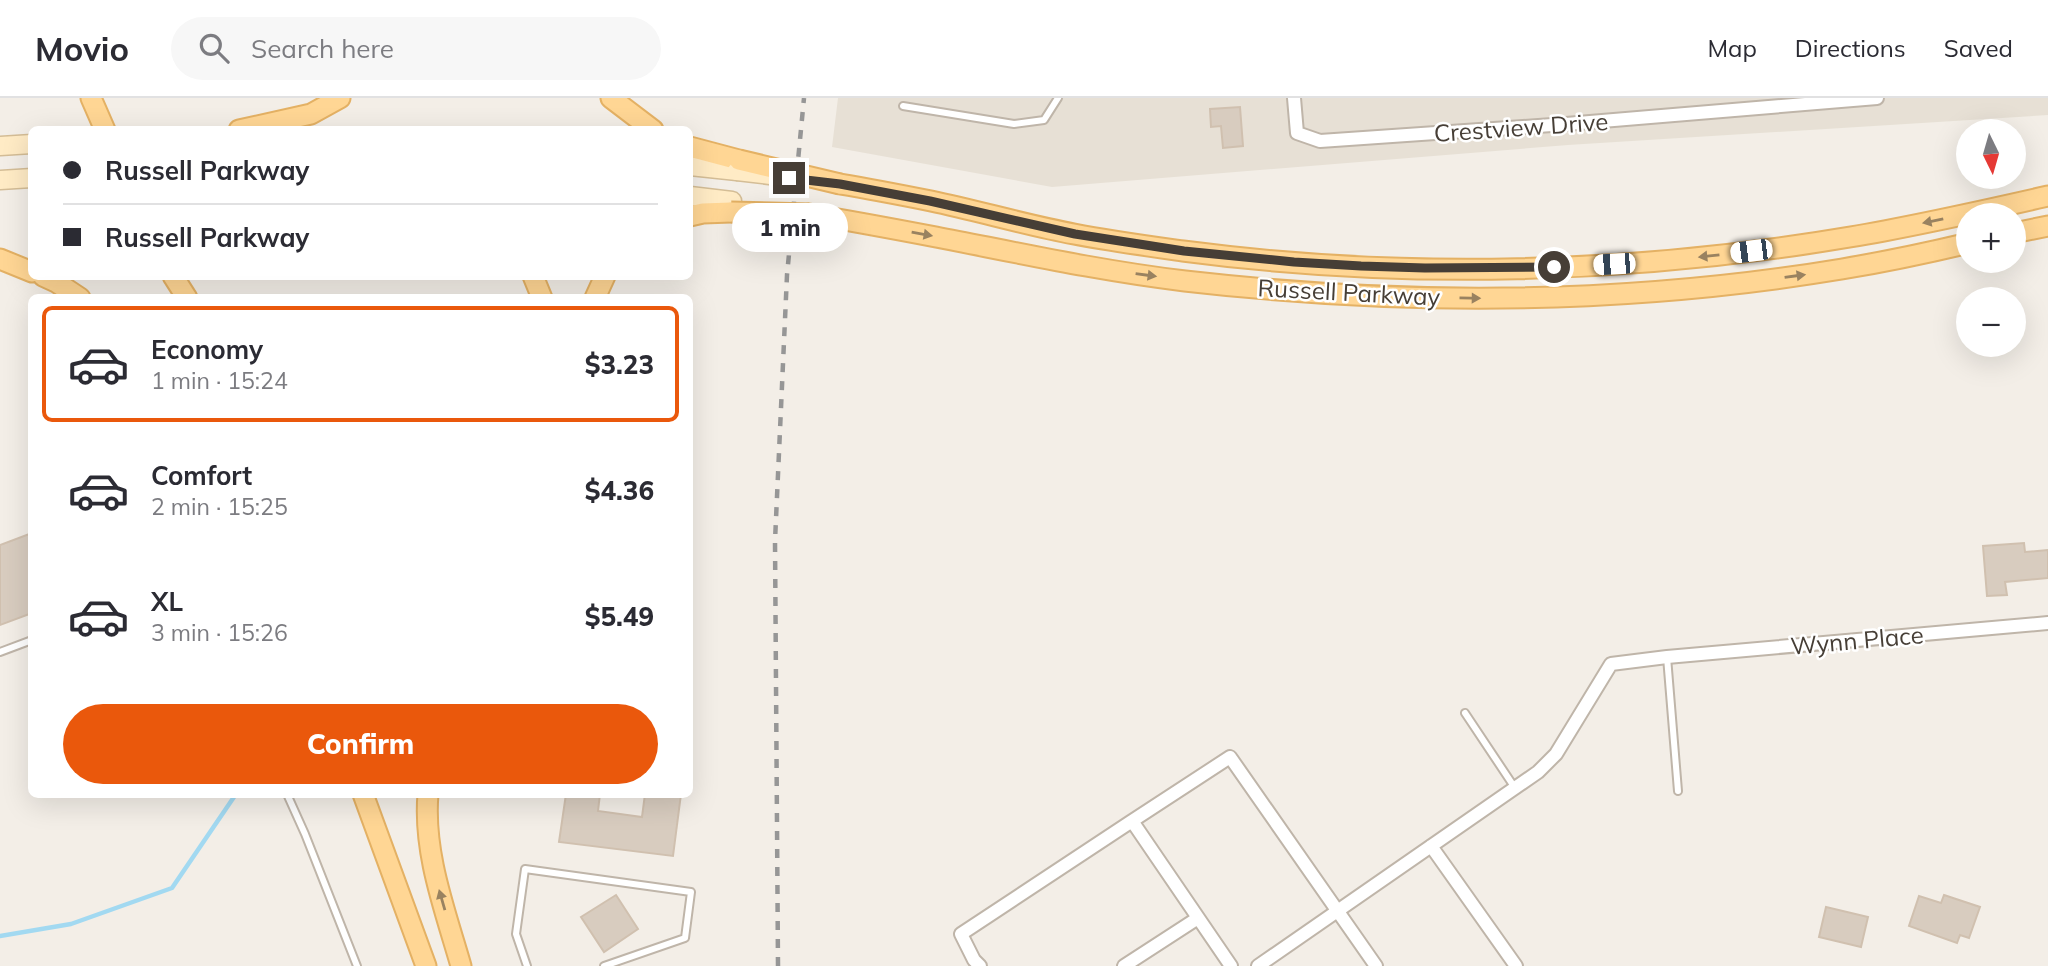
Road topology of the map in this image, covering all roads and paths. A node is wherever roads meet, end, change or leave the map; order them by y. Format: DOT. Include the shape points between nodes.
graph roads {
  1 [pos="91,98"];
  2 [pos="340,98"];
  3 [pos="611,98"];
  4 [pos="1058,98"];
  5 [pos="1294,98"];
  6 [pos="1877,98"];
  7 [pos="903,106"];
  8 [pos="103,126"];
  9 [pos="257,126"];
  10 [pos="648,126"];
  11 [pos="28,144"];
  12 [pos="5,146"];
  13 [pos="693,148"];
  14 [pos="693,166"];
  15 [pos="738,166"];
  16 [pos="28,178"];
  17 [pos="0,180"];
  18 [pos="2048,196"];
  19 [pos="693,197"];
  20 [pos="732,207"];
  21 [pos="693,215"];
  22 [pos="2048,226"];
  23 [pos="2026,231"];
  24 [pos="1956,246"];
  25 [pos="0,259"];
  26 [pos="28,270"];
  27 [pos="52,280"];
  28 [pos="74,294"];
  29 [pos="2048,623"];
  30 [pos="28,642"];
  31 [pos="0,652"];
  32 [pos="1667,657"];
  33 [pos="1465,713"];
  34 [pos="1515,788"];
  35 [pos="1678,791"];
  36 [pos="289,798"];
  37 [pos="364,798"];
  38 [pos="428,798"];
  39 [pos="1132,821"];
  40 [pos="1431,846"];
  41 [pos="1338,911"];
  42 [pos="1198,918"];
  43 [pos="357,966"];
  44 [pos="426,966"];
  45 [pos="461,966"];
  46 [pos="527,966"];
  47 [pos="604,966"];
  48 [pos="980,966"];
  49 [pos="1124,966"];
  50 [pos="1231,966"];
  51 [pos="1258,966"];
  52 [pos="1376,966"];
  53 [pos="1516,966"];
  1 -- 8 [label="main road"];
  2 -- 9 [label="main road" via="311,114"];
  3 -- 10 [label="main road"];
  4 -- 7 [label="lane" via="1044,120 1014,124"];
  5 -- 6 [label="street, Crestview Drive" via="1297,133 1320,142"];
  11 -- 12 [label="street"];
  13 -- 15 [label="main road, Russell Parkway"];
  14 -- 15 [label="street"];
  18 -- 15 [label="main road, Russell Parkway, one-way, bridge" via="1886,231 1717,256 1554,267 1425,268 1184,251 1075,234 930,201"];
  16 -- 17 [label="street"];
  19 -- 20 [label="street"];
  20 -- 21 [label="main road, Russell Parkway"];
  20 -- 24 [label="main road, Russell Parkway, one-way, bridge" via="808,214 1184,281 1326,294 1589,296 1727,285 1845,269"];
  22 -- 23 [label="main road"];
  25 -- 26 [label="main road"];
  27 -- 28 [label="main road"];
  29 -- 32 [label="street, Wynn Place"];
  30 -- 31 [label="lane"];
  32 -- 34 [label="street, Wynn Place" via="1611,664 1556,754"];
  32 -- 35 [label="lane"];
  33 -- 34 [label="lane"];
  34 -- 40 [label="street"];
  36 -- 43 [label="lane"];
  37 -- 44 [label="main road"];
  45 -- 38 [label="main road, one-way" via="432,862"];
  39 -- 41 [label="street" via="1230,757"];
  39 -- 42 [label="street"];
  39 -- 48 [label="street" via="961,934"];
  40 -- 41 [label="street"];
  40 -- 53 [label="street"];
  41 -- 51 [label="street"];
  41 -- 52 [label="street"];
  42 -- 49 [label="street"];
  42 -- 50 [label="street"];
  46 -- 47 [label="lane" via="516,934 524,869 691,892 685,938"];
}
